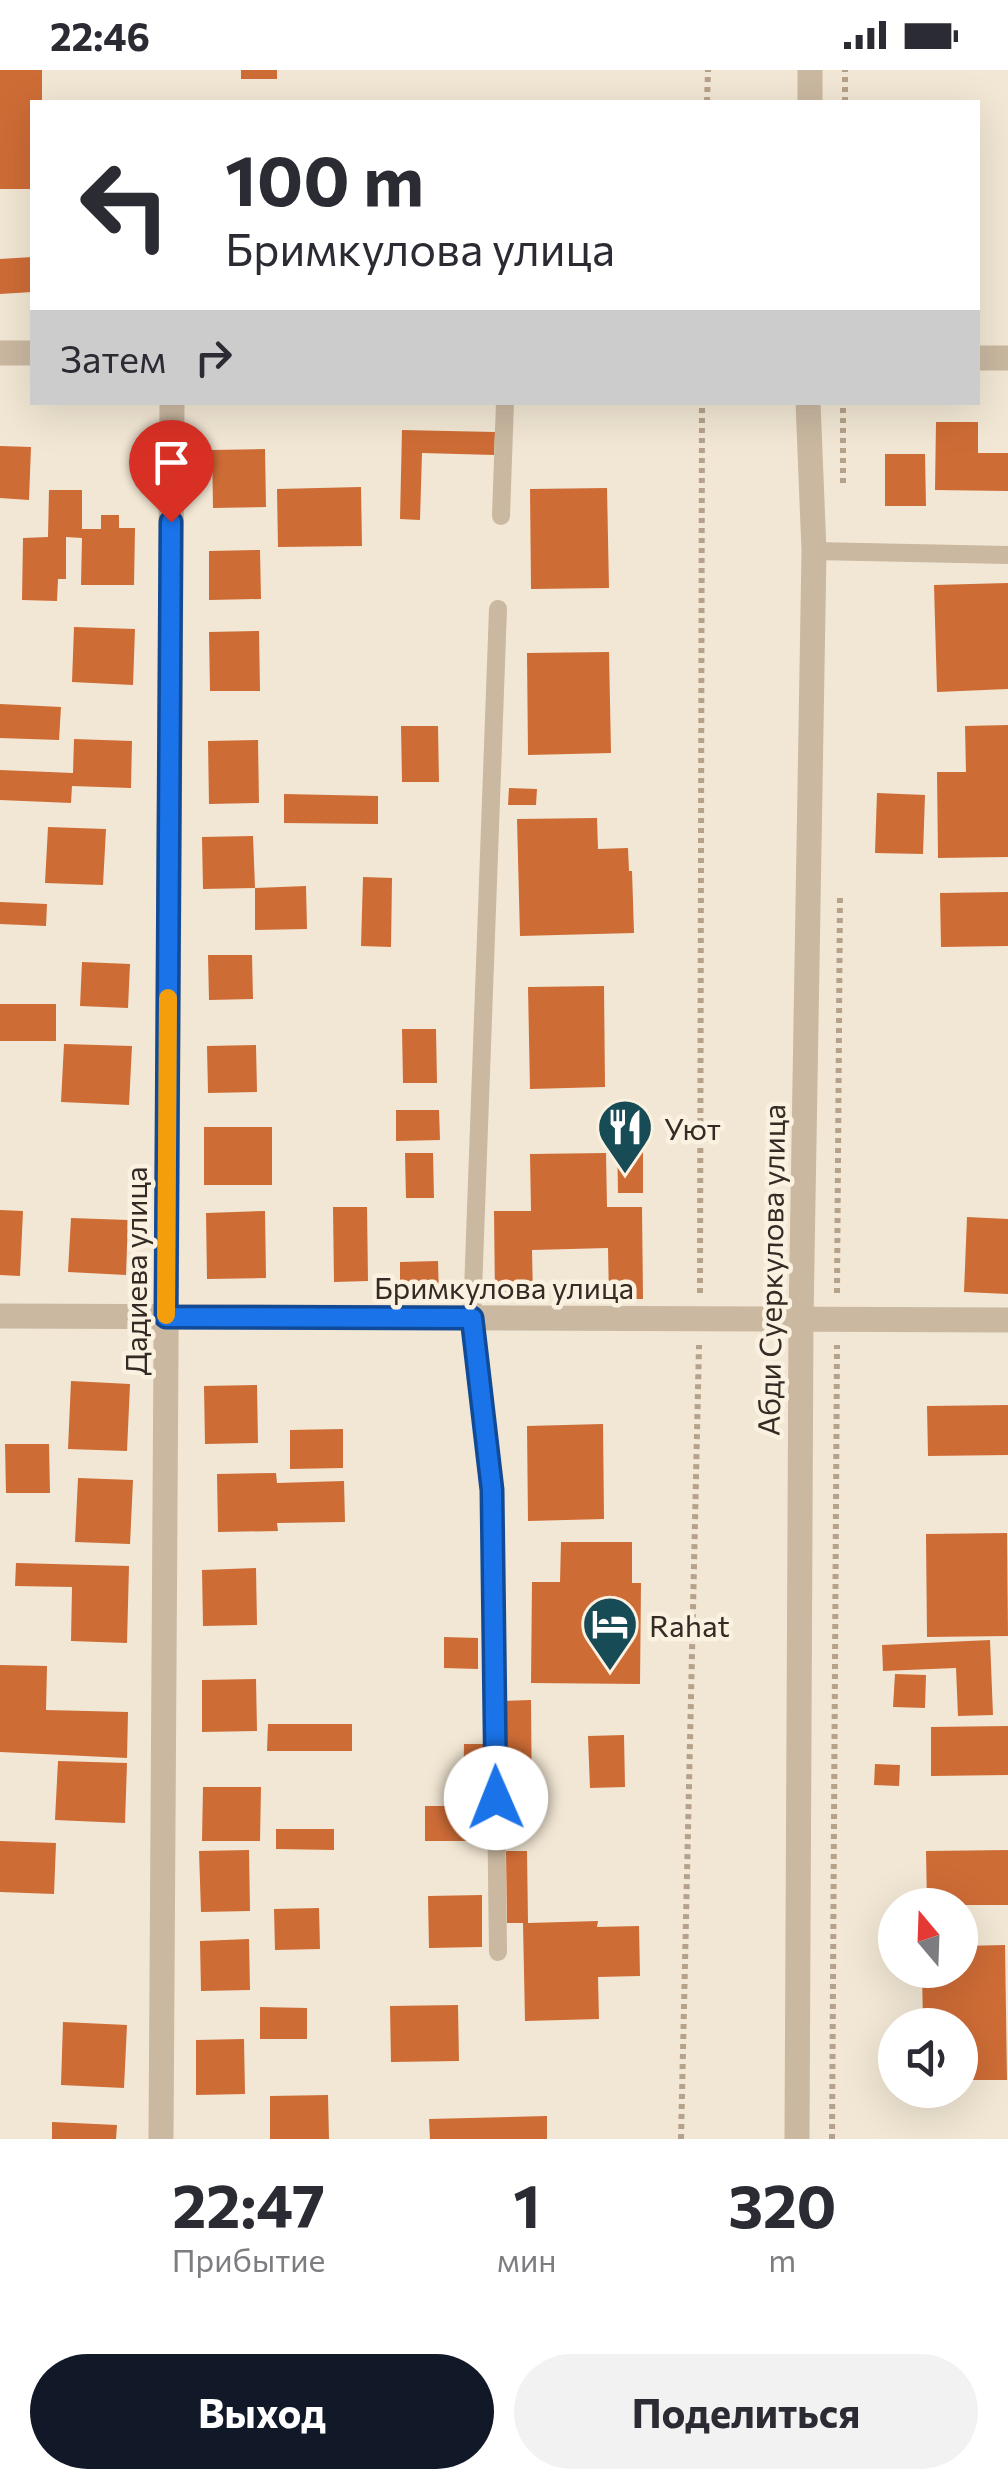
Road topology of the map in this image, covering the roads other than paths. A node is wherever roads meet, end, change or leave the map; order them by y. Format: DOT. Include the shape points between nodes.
graph roads {
  1 [pos="810,70"];
  2 [pos="810,100"];
  3 [pos="0,353"];
  4 [pos="30,353"];
  5 [pos="980,358"];
  6 [pos="1008,358"];
  7 [pos="172,405"];
  8 [pos="505,405"];
  9 [pos="808,405"];
  10 [pos="501,516"];
  11 [pos="814,551"];
  12 [pos="1008,555"];
  13 [pos="498,610"];
  14 [pos="0,1316"];
  15 [pos="166,1317"];
  16 [pos="472,1318"];
  17 [pos="801,1319"];
  18 [pos="1008,1320"];
  19 [pos="498,1952"];
  20 [pos="161,2139"];
  21 [pos="797,2139"];
  1 -- 2 [label="street"];
  3 -- 4 [label="street"];
  5 -- 6 [label="street"];
  7 -- 15 [label="street, Дадиева улица"];
  8 -- 10 [label="lane"];
  9 -- 11 [label="street, Абди Суеркулова улица"];
  11 -- 12 [label="lane"];
  11 -- 17 [label="street, Абди Суеркулова улица"];
  13 -- 16 [label="lane"];
  14 -- 15 [label="street, Бримкулова улица"];
  15 -- 16 [label="street, Бримкулова улица"];
  15 -- 20 [label="street, Дадиева улица"];
  16 -- 17 [label="street, Бримкулова улица"];
  16 -- 19 [label="lane" via="492,1490"];
  17 -- 18 [label="street, Бримкулова улица"];
  17 -- 21 [label="street, Абди Суеркулова улица"];
}
